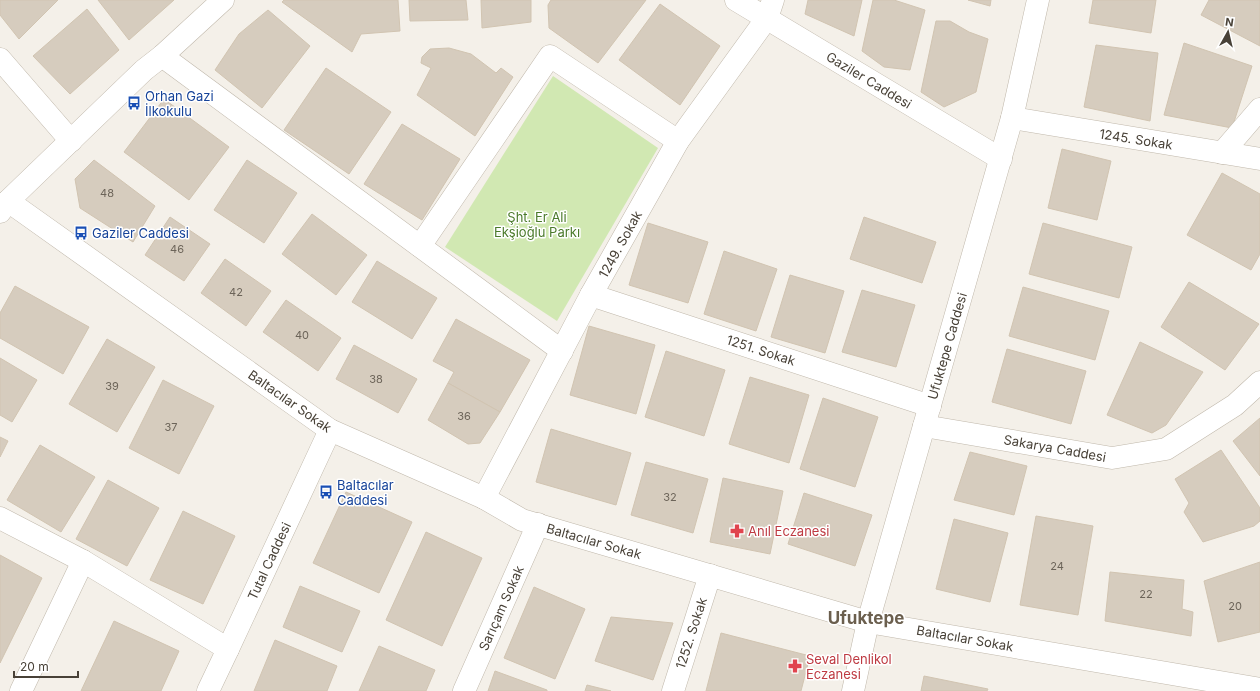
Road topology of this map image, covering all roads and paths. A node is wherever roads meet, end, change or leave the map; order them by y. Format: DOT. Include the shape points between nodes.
graph roads {
  1 [pos="223,0"];
  2 [pos="736,0"];
  3 [pos="1038,0"];
  4 [pos="770,9"];
  5 [pos="162,56"];
  6 [pos="0,59"];
  7 [pos="1260,109"];
  8 [pos="1012,118"];
  9 [pos="70,141"];
  10 [pos="678,141"];
  11 [pos="1222,153"];
  12 [pos="1001,159"];
  13 [pos="1260,159"];
  14 [pos="4,206"];
  15 [pos="420,246"];
  16 [pos="592,294"];
  17 [pos="562,351"];
  18 [pos="1260,382"];
  19 [pos="927,416"];
  20 [pos="330,430"];
  21 [pos="484,498"];
  22 [pos="0,518"];
  23 [pos="538,524"];
  24 [pos="83,561"];
  25 [pos="710,575"];
  26 [pos="868,622"];
  27 [pos="228,649"];
  28 [pos="1259,689"];
  29 [pos="21,691"];
  30 [pos="208,691"];
  31 [pos="464,691"];
  32 [pos="673,691"];
  33 [pos="853,691"];
  1 -- 5 [label="street"];
  2 -- 4 [label="street, Gaziler Caddesi"];
  3 -- 8 [label="street, Ufuktepe Caddesi"];
  4 -- 10 [label="street, 1249. Sokak"];
  4 -- 12 [label="street, Gaziler Caddesi"];
  5 -- 9 [label="street"];
  5 -- 15 [label="street"];
  6 -- 9 [label="street"];
  7 -- 11 [label="street"];
  8 -- 11 [label="street, 1245. Sokak"];
  8 -- 12 [label="street, Ufuktepe Caddesi"];
  9 -- 14 [label="street"];
  10 -- 15 [label="street" via="550,56"];
  10 -- 16 [label="street, 1249. Sokak"];
  11 -- 13 [label="street, 1245. Sokak"];
  12 -- 19 [label="street, Ufuktepe Caddesi"];
  14 -- 20 [label="street, Baltacılar Sokak"];
  15 -- 17 [label="street"];
  16 -- 17 [label="street, 1249. Sokak"];
  16 -- 19 [label="street, 1251. Sokak"];
  17 -- 21 [label="street, 1249. Sokak"];
  18 -- 19 [label="street, Sakarya Caddesi" via="1235,405 1166,448 1112,458"];
  19 -- 26 [label="street, Ufuktepe Caddesi"];
  20 -- 21 [label="street, Baltacılar Sokak"];
  20 -- 27 [label="street, Tutal Caddesi"];
  21 -- 23 [label="street, Baltacılar Sokak" via="522,520"];
  22 -- 24 [label="street"];
  23 -- 25 [label="street, Baltacılar Sokak"];
  23 -- 31 [label="street, Sarıçam Sokak"];
  24 -- 27 [label="street"];
  24 -- 29 [label="street"];
  25 -- 26 [label="street, Baltacılar Sokak"];
  25 -- 32 [label="street, 1252. Sokak"];
  26 -- 28 [label="street, Baltacılar Sokak"];
  26 -- 33 [label="street, Ufuktepe Caddesi"];
  27 -- 30 [label="street, Tutal Caddesi"];
}
